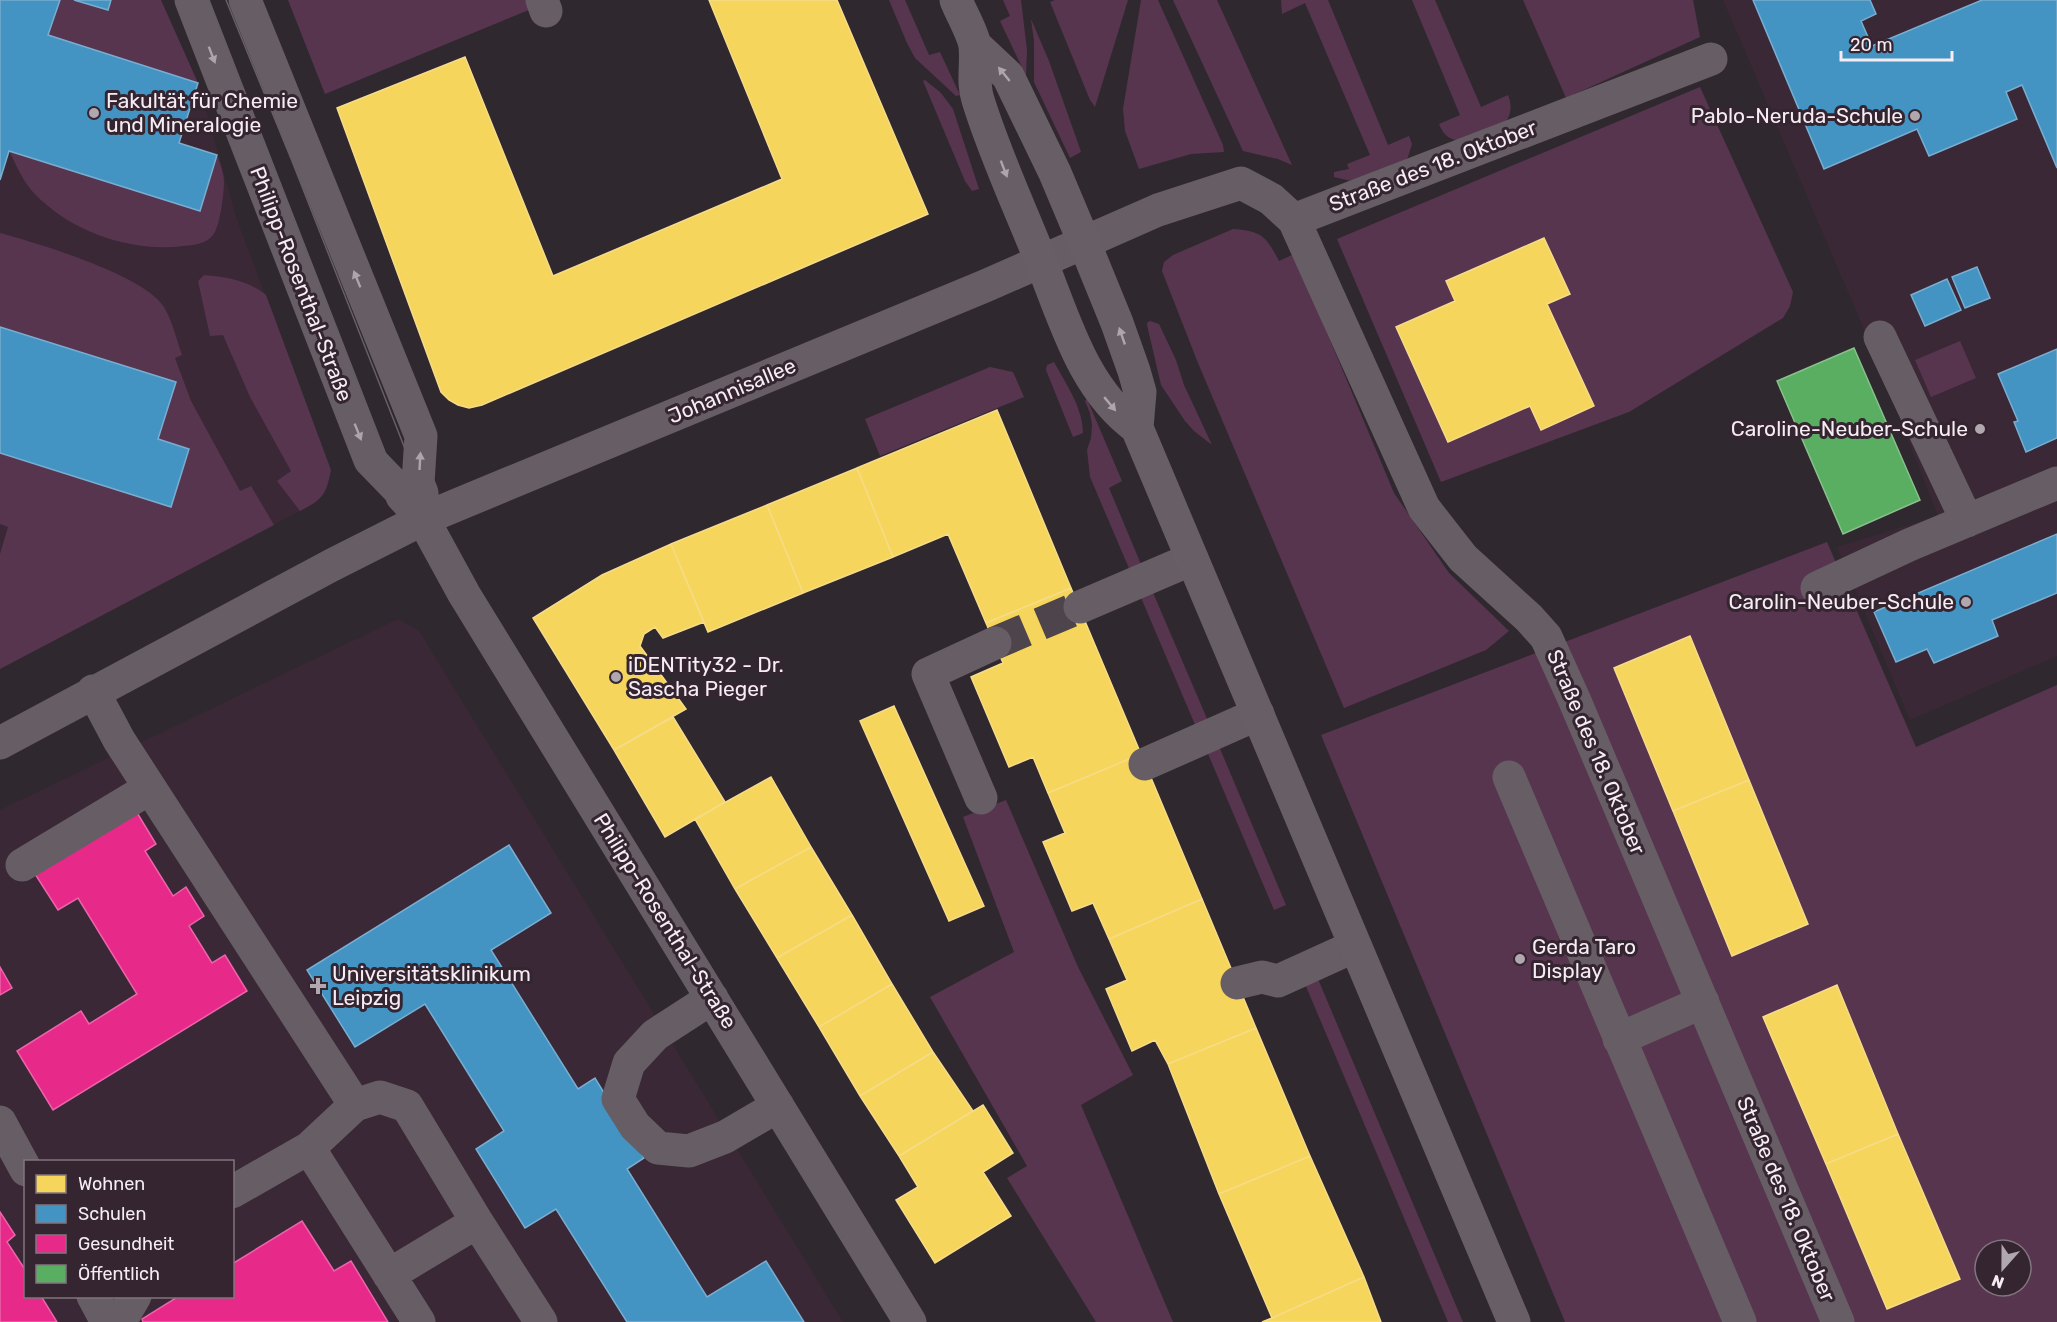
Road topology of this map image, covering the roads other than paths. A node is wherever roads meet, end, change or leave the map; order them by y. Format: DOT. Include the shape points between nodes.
graph roads {
  1 [pos="190,0"];
  2 [pos="244,0"];
  3 [pos="956,0"];
  4 [pos="975,45"];
  5 [pos="1711,59"];
  6 [pos="1294,220"];
  7 [pos="1084,242"];
  8 [pos="1041,261"];
  9 [pos="1880,337"];
  10 [pos="1137,428"];
  11 [pos="2057,483"];
  12 [pos="423,519"];
  13 [pos="1966,521"];
  14 [pos="1192,559"];
  15 [pos="1817,588"];
  16 [pos="1080,608"];
  17 [pos="995,644"];
  18 [pos="93,691"];
  19 [pos="1258,714"];
  20 [pos="0,743"];
  21 [pos="1145,764"];
  22 [pos="1509,777"];
  23 [pos="150,788"];
  24 [pos="981,798"];
  25 [pos="22,866"];
  26 [pos="1355,946"];
  27 [pos="1237,983"];
  28 [pos="712,998"];
  29 [pos="1703,1002"];
  30 [pos="1619,1039"];
  31 [pos="355,1105"];
  32 [pos="778,1106"];
  33 [pos="0,1122"];
  34 [pos="309,1148"];
  35 [pos="24,1166"];
  36 [pos="234,1191"];
  37 [pos="477,1222"];
  38 [pos="389,1275"];
  39 [pos="94,1298"];
  40 [pos="134,1298"];
  41 [pos="107,1322"];
  42 [pos="120,1322"];
  43 [pos="419,1322"];
  44 [pos="541,1322"];
  45 [pos="910,1322"];
  46 [pos="1514,1322"];
  47 [pos="1740,1322"];
  48 [pos="1838,1322"];
  1 -- 12 [label="street, Philipp-Rosenthal-Straße, one-way" via="370,460"];
  12 -- 2 [label="street, Philipp-Rosenthal-Straße, one-way" via="418,483 421,436"];
  3 -- 4 [label="main road"];
  7 -- 4 [label="main road, one-way" via="1008,76"];
  4 -- 8 [label="main road, one-way" via="974,84 978,101"];
  5 -- 6 [label="street, Straße des 18. Oktober"];
  6 -- 7 [label="street, Straße des 18. Oktober" via="1271,199 1241,183 1158,210"];
  6 -- 29 [label="street, Straße des 18. Oktober" via="1424,508 1463,558 1546,637"];
  7 -- 8 [label="street, Straße des 18. Oktober"];
  10 -- 7 [label="main road, one-way" via="1140,392"];
  8 -- 10 [label="main road, one-way" via="1089,374 1108,403"];
  8 -- 12 [label="street, Johannisallee"];
  9 -- 13 [label="street"];
  10 -- 14 [label="main road"];
  11 -- 13 [label="street"];
  12 -- 18 [label="street, Johannisallee"];
  12 -- 28 [label="street, Philipp-Rosenthal-Straße" via="464,594"];
  13 -- 15 [label="street"];
  14 -- 16 [label="street"];
  14 -- 19 [label="main road"];
  17 -- 24 [label="street" via="928,674"];
  18 -- 20 [label="street, Johannisallee"];
  18 -- 23 [label="street"];
  19 -- 21 [label="street"];
  19 -- 26 [label="main road"];
  22 -- 30 [label="street"];
  23 -- 25 [label="street"];
  23 -- 31 [label="street"];
  26 -- 27 [label="street" via="1278,981 1262,977"];
  26 -- 46 [label="main road"];
  28 -- 32 [label="street, Philipp-Rosenthal-Straße"];
  28 -- 32 [label="street" via="656,1035 629,1064 618,1099 635,1126 658,1148 689,1151 724,1137"];
  29 -- 30 [label="street"];
  29 -- 48 [label="street, Straße des 18. Oktober"];
  30 -- 47 [label="street"];
  31 -- 34 [label="street"];
  31 -- 37 [label="street" via="380,1097 407,1106"];
  32 -- 45 [label="street, Philipp-Rosenthal-Straße"];
  33 -- 35 [label="street"];
  34 -- 36 [label="street"];
  34 -- 38 [label="street"];
  37 -- 38 [label="street"];
  37 -- 44 [label="street"];
  38 -- 43 [label="street"];
  39 -- 41 [label="street"];
  40 -- 42 [label="street"];
}
